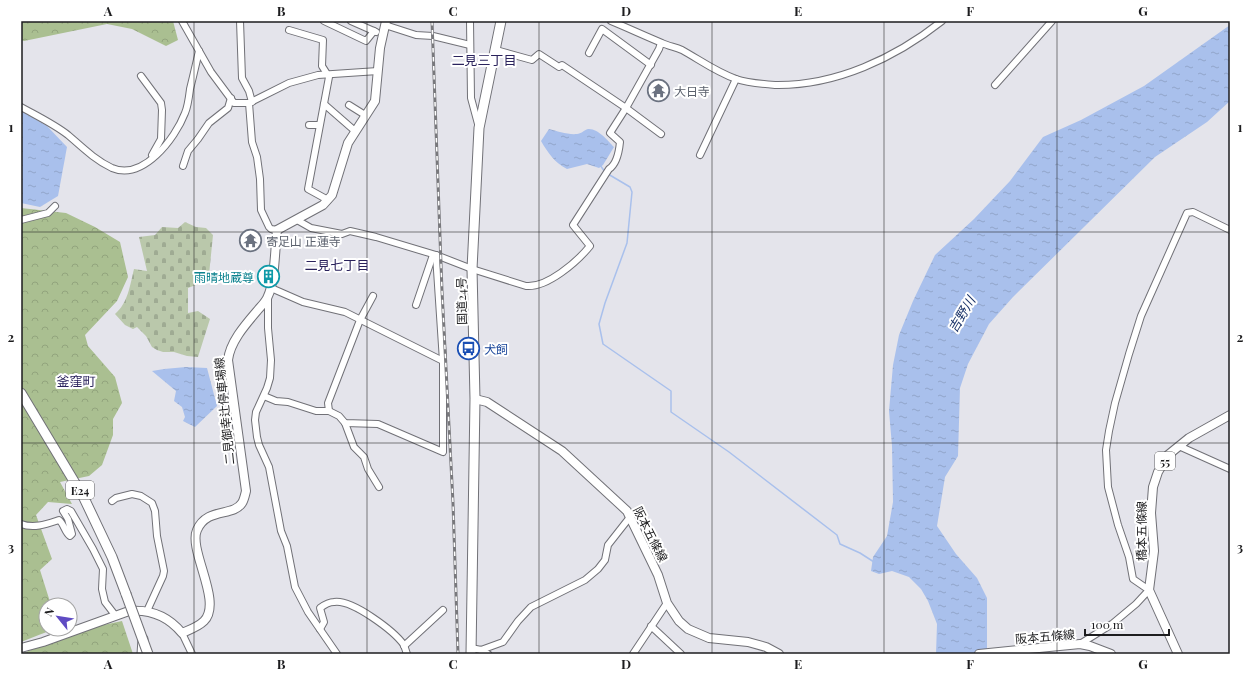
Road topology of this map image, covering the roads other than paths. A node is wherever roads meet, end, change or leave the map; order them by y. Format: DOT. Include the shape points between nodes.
graph roads {
  1 [pos="182,21"];
  2 [pos="240,21"];
  3 [pos="324,21"];
  4 [pos="351,21"];
  5 [pos="470,21"];
  6 [pos="501,21"];
  7 [pos="611,21"];
  8 [pos="942,21"];
  9 [pos="1052,21"];
  10 [pos="385,23"];
  11 [pos="289,30"];
  12 [pos="374,31"];
  13 [pos="383,35"];
  14 [pos="661,43"];
  15 [pos="470,45"];
  16 [pos="496,50"];
  17 [pos="199,51"];
  18 [pos="589,53"];
  19 [pos="650,65"];
  20 [pos="378,71"];
  21 [pos="326,73"];
  22 [pos="142,76"];
  23 [pos="736,79"];
  24 [pos="995,85"];
  25 [pos="231,98"];
  26 [pos="251,102"];
  27 [pos="324,104"];
  28 [pos="349,105"];
  29 [pos="21,107"];
  30 [pos="626,108"];
  31 [pos="365,115"];
  32 [pos="309,125"];
  33 [pos="319,125"];
  34 [pos="479,128"];
  35 [pos="355,131"];
  36 [pos="661,134"];
  37 [pos="700,155"];
  38 [pos="150,160"];
  39 [pos="183,166"];
  40 [pos="328,200"];
  41 [pos="55,206"];
  42 [pos="21,220"];
  43 [pos="297,220"];
  44 [pos="277,230"];
  45 [pos="1230,230"];
  46 [pos="435,255"];
  47 [pos="472,269"];
  48 [pos="271,288"];
  49 [pos="374,296"];
  50 [pos="268,298"];
  51 [pos="416,305"];
  52 [pos="360,320"];
  53 [pos="443,361"];
  54 [pos="21,393"];
  55 [pos="264,396"];
  56 [pos="474,399"];
  57 [pos="329,411"];
  58 [pos="1230,415"];
  59 [pos="345,423"];
  60 [pos="1189,438"];
  61 [pos="1230,469"];
  62 [pos="379,487"];
  63 [pos="112,501"];
  64 [pos="630,517"];
  65 [pos="21,524"];
  66 [pos="1149,590"];
  67 [pos="130,603"];
  68 [pos="667,603"];
  69 [pos="443,610"];
  70 [pos="147,611"];
  71 [pos="115,615"];
  72 [pos="651,626"];
  73 [pos="320,629"];
  74 [pos="182,633"];
  75 [pos="143,639"];
  76 [pos="1080,644"];
  77 [pos="404,646"];
  78 [pos="21,648"];
  79 [pos="481,650"];
  80 [pos="471,651"];
  81 [pos="192,653"];
  82 [pos="142,654"];
  83 [pos="148,654"];
  84 [pos="153,654"];
  85 [pos="338,654"];
  86 [pos="408,654"];
  87 [pos="488,654"];
  88 [pos="633,654"];
  89 [pos="681,654"];
  90 [pos="779,654"];
  91 [pos="979,654"];
  92 [pos="1111,654"];
  93 [pos="1178,654"];
  1 -- 17 [label="street"];
  2 -- 26 [label="street" via="242,78"];
  3 -- 12 [label="street" via="366,41"];
  4 -- 12 [label="street"];
  5 -- 15 [label="street"];
  6 -- 16 [label="highway, 国道24号"];
  7 -- 14 [label="street"];
  8 -- 23 [label="street" via="896,52 840,76 786,85 751,83"];
  9 -- 24 [label="street"];
  10 -- 13 [label="main road"];
  10 -- 15 [label="street" via="416,35 433,36"];
  11 -- 21 [label="street" via="322,40 322,66"];
  12 -- 13 [label="street"];
  13 -- 20 [label="main road"];
  14 -- 19 [label="street"];
  14 -- 23 [label="street"];
  15 -- 34 [label="street" via="471,98"];
  16 -- 30 [label="street" via="532,60 539,54 559,67 562,65"];
  16 -- 34 [label="highway, 国道24号"];
  17 -- 25 [label="street"];
  17 -- 38 [label="street" via="186,112 165,146"];
  18 -- 19 [label="street" via="602,29"];
  19 -- 30 [label="street"];
  20 -- 21 [label="street"];
  20 -- 31 [label="main road" via="375,101"];
  21 -- 26 [label="street" via="289,83"];
  21 -- 27 [label="street" via="329,77"];
  22 -- 38 [label="street" via="162,110 161,139"];
  23 -- 37 [label="street"];
  25 -- 26 [label="street" via="234,103"];
  25 -- 39 [label="street" via="228,108 209,122 188,152"];
  26 -- 44 [label="street" via="252,142 260,179 260,210 269,227"];
  27 -- 33 [label="street"];
  27 -- 35 [label="street"];
  28 -- 31 [label="street"];
  29 -- 38 [label="street" via="68,135 90,155 112,168 125,171"];
  30 -- 36 [label="street"];
  30 -- 47 [label="street" via="610,133 620,142 614,166 607,172 573,225 590,246 567,269 531,286"];
  31 -- 35 [label="main road"];
  32 -- 33 [label="street"];
  33 -- 40 [label="street" via="308,189"];
  34 -- 47 [label="highway, 国道24号"];
  35 -- 40 [label="main road" via="348,143 335,190"];
  40 -- 43 [label="main road"];
  41 -- 42 [label="street" via="48,213"];
  43 -- 44 [label="main road"];
  43 -- 46 [label="street" via="311,228 342,234 350,231"];
  44 -- 48 [label="main road, 二見御幸辻停車場線"];
  45 -- 66 [label="street" via="1193,212 1187,213 1141,316 1114,403 1106,450 1108,487 1133,579"];
  46 -- 47 [label="street"];
  46 -- 51 [label="street"];
  46 -- 53 [label="street"];
  47 -- 56 [label="highway, 国道24号"];
  48 -- 50 [label="main road, 二見御幸辻停車場線"];
  48 -- 52 [label="street" via="303,302 345,312"];
  49 -- 52 [label="street"];
  50 -- 55 [label="street" via="271,360 270,378"];
  50 -- 74 [label="main road, 二見御幸辻停車場線" via="233,343 228,360 246,491 244,499 242,504 233,510 209,516 196,531 195,543 206,579 208,613 199,624"];
  52 -- 53 [label="street"];
  52 -- 57 [label="street" via="328,403"];
  53 -- 59 [label="street" via="443,452 378,424"];
  54 -- 67 [label="highway, E24, bridge" via="84,498"];
  55 -- 57 [label="street" via="316,411"];
  55 -- 73 [label="street" via="255,420 259,445 269,467 295,586"];
  56 -- 64 [label="main road, 阪本五條線" via="487,402 562,452 627,511"];
  56 -- 80 [label="highway, 国道24号"];
  57 -- 59 [label="street"];
  58 -- 60 [label="main road, 橋本五條線 / 55"];
  59 -- 62 [label="street" via="354,447 364,457"];
  60 -- 61 [label="street" via="1181,447"];
  60 -- 66 [label="main road, 橋本五條線 / 55" via="1168,455 1153,487 1151,514 1154,551"];
  63 -- 70 [label="street" via="132,494 141,496 152,503 156,511 157,536 164,571 162,582"];
  64 -- 68 [label="main road, 阪本五條線" via="658,575"];
  64 -- 79 [label="street" via="608,545 605,560 598,569 585,580 531,607 503,642"];
  65 -- 71 [label="street" via="38,526 59,520 70,536 72,534 68,519 63,512 67,509 71,511 103,569 102,589 105,602"];
  66 -- 76 [label="street" via="1112,624"];
  66 -- 93 [label="main road"];
  67 -- 75 [label="highway, E24, bridge"];
  67 -- 84 [label="highway, bridge"];
  68 -- 72 [label="street"];
  68 -- 90 [label="main road, 阪本五條線" via="688,629 709,638 748,642"];
  69 -- 77 [label="street"];
  70 -- 71 [label="main road" via="129,611"];
  70 -- 74 [label="main road" via="164,617"];
  71 -- 78 [label="main road"];
  72 -- 88 [label="street"];
  72 -- 89 [label="street"];
  73 -- 77 [label="street" via="324,622 320,608 325,604 341,602 363,611 384,625"];
  73 -- 85 [label="street"];
  74 -- 81 [label="street"];
  75 -- 82 [label="highway, bridge"];
  75 -- 83 [label="highway, E24, bridge"];
  76 -- 91 [label="main road, 阪本五條線"];
  76 -- 92 [label="main road, 阪本五條線"];
  77 -- 86 [label="street"];
  79 -- 80 [label="street"];
  79 -- 87 [label="street"];
}
